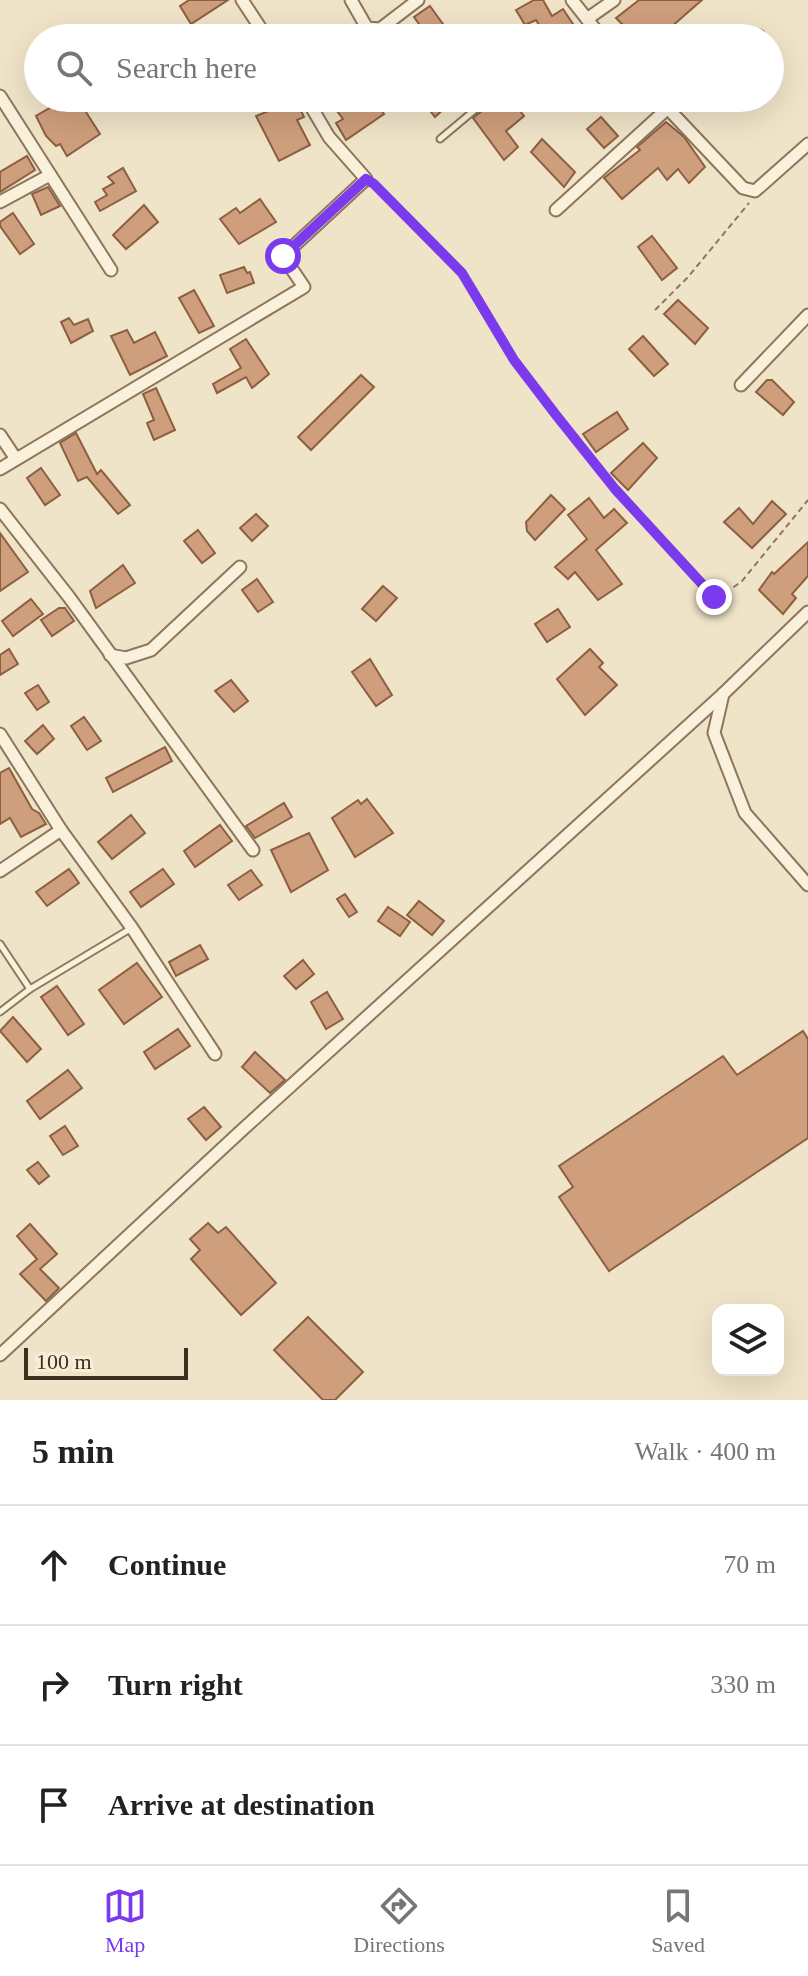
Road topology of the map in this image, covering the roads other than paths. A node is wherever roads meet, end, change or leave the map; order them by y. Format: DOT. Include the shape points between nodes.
graph roads {
  1 [pos="242,0"];
  2 [pos="351,0"];
  3 [pos="418,0"];
  4 [pos="572,0"];
  5 [pos="614,0"];
  6 [pos="587,19"];
  7 [pos="258,24"];
  8 [pos="365,24"];
  9 [pos="387,24"];
  10 [pos="590,24"];
  11 [pos="0,96"];
  12 [pos="314,112"];
  13 [pos="472,112"];
  14 [pos="652,112"];
  15 [pos="671,112"];
  16 [pos="440,139"];
  17 [pos="808,144"];
  18 [pos="50,175"];
  19 [pos="0,202"];
  20 [pos="556,210"];
  21 [pos="111,270"];
  22 [pos="808,315"];
  23 [pos="741,385"];
  24 [pos="0,435"];
  25 [pos="16,459"];
  26 [pos="0,469"];
  27 [pos="0,509"];
  28 [pos="240,567"];
  29 [pos="808,612"];
  30 [pos="110,655"];
  31 [pos="723,694"];
  32 [pos="0,734"];
  33 [pos="61,830"];
  34 [pos="253,850"];
  35 [pos="0,871"];
  36 [pos="808,885"];
  37 [pos="132,928"];
  38 [pos="0,944"];
  39 [pos="30,989"];
  40 [pos="0,1012"];
  41 [pos="215,1054"];
  42 [pos="0,1355"];
  1 -- 7 [label="street"];
  2 -- 8 [label="street"];
  3 -- 9 [label="street"];
  4 -- 6 [label="street"];
  5 -- 6 [label="street"];
  6 -- 10 [label="street"];
  11 -- 18 [label="street"];
  12 -- 25 [label="street" via="366,179 283,256 304,287"];
  13 -- 16 [label="lane"];
  14 -- 20 [label="street"];
  15 -- 17 [label="street" via="732,179 755,191"];
  18 -- 19 [label="street"];
  18 -- 21 [label="street"];
  22 -- 23 [label="street"];
  24 -- 25 [label="street"];
  25 -- 26 [label="street"];
  27 -- 30 [label="street"];
  28 -- 30 [label="street" via="151,650 126,658"];
  29 -- 31 [label="street"];
  30 -- 34 [label="street"];
  31 -- 36 [label="street" via="714,733 745,813"];
  31 -- 42 [label="street"];
  32 -- 33 [label="street"];
  33 -- 35 [label="street"];
  33 -- 37 [label="street"];
  37 -- 39 [label="lane"];
  37 -- 41 [label="street"];
  38 -- 39 [label="lane"];
  39 -- 40 [label="lane"];
}
